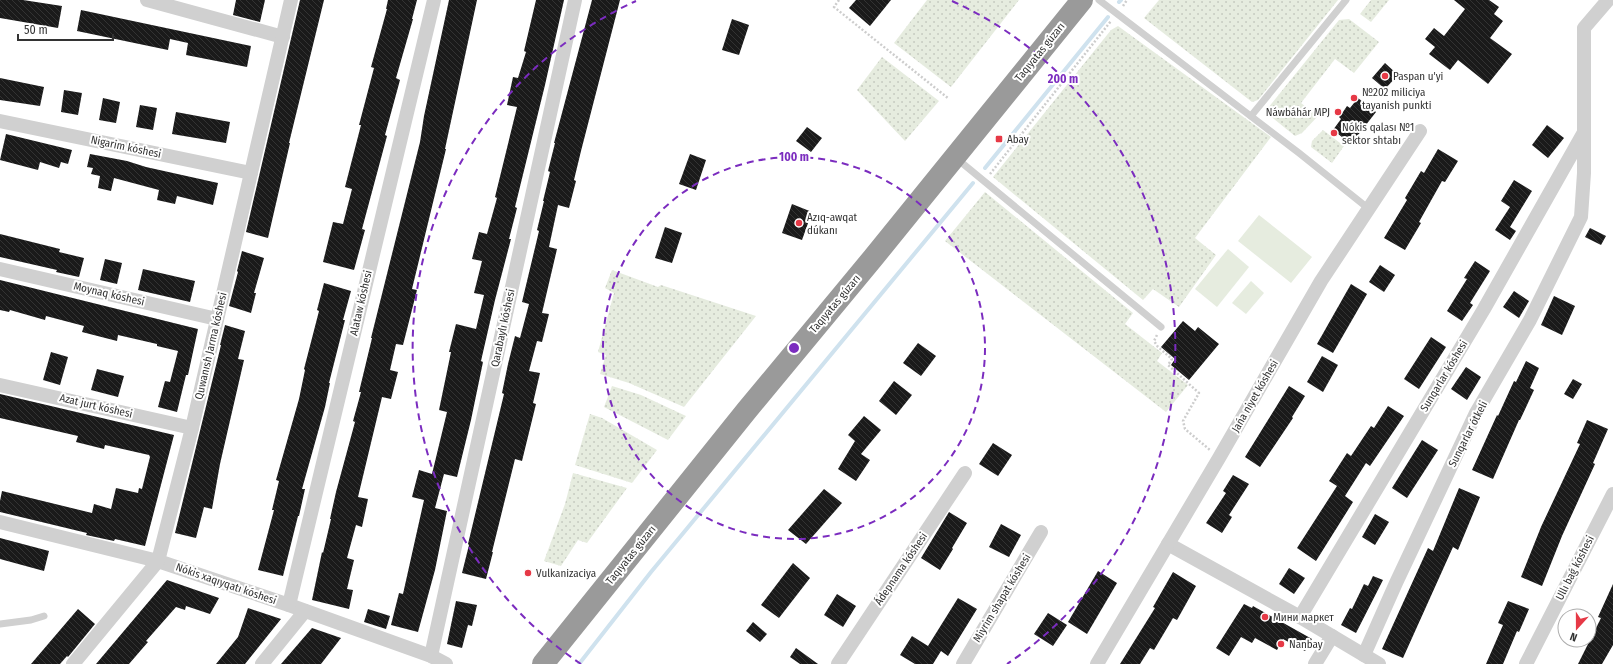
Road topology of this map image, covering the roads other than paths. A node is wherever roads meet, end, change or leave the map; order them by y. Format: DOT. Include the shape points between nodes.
graph roads {
  1 [pos="147,0"];
  2 [pos="291,0"];
  3 [pos="434,0"];
  4 [pos="575,0"];
  5 [pos="1082,0"];
  6 [pos="1099,0"];
  7 [pos="1346,0"];
  8 [pos="1608,0"];
  9 [pos="283,37"];
  10 [pos="1252,116"];
  11 [pos="0,121"];
  12 [pos="1420,131"];
  13 [pos="1584,132"];
  14 [pos="954,157"];
  15 [pos="251,173"];
  16 [pos="1369,209"];
  17 [pos="0,269"];
  18 [pos="217,319"];
  19 [pos="1161,327"];
  20 [pos="0,384"];
  21 [pos="192,428"];
  22 [pos="964,473"];
  23 [pos="1613,494"];
  24 [pos="0,522"];
  25 [pos="1041,532"];
  26 [pos="1168,544"];
  27 [pos="158,561"];
  28 [pos="289,605"];
  29 [pos="305,611"];
  30 [pos="44,616"];
  31 [pos="1300,617"];
  32 [pos="0,624"];
  33 [pos="1332,636"];
  34 [pos="431,656"];
  35 [pos="1364,656"];
  36 [pos="73,664"];
  37 [pos="262,664"];
  38 [pos="446,664"];
  39 [pos="544,664"];
  40 [pos="838,664"];
  41 [pos="963,664"];
  42 [pos="1097,664"];
  43 [pos="1315,664"];
  44 [pos="1379,664"];
  45 [pos="1526,664"];
  1 -- 9 [label="street"];
  2 -- 9 [label="street, Quwanısh Jarma kóshesi"];
  3 -- 28 [label="street, Alataw kóshesi"];
  4 -- 34 [label="street, Qarabaylı kóshesi"];
  5 -- 14 [label="highway, Taqıyatas gúzarı"];
  6 -- 10 [label="lane"];
  7 -- 10 [label="lane"];
  8 -- 13 [label="street" via="1584,28"];
  9 -- 15 [label="street, Quwanısh Jarma kóshesi"];
  10 -- 16 [label="lane"];
  11 -- 15 [label="street, Nigarim kóshesi"];
  12 -- 16 [label="street, Jańa niyet kóshesi"];
  13 -- 31 [label="street, Sunqarlar kóshesi" via="1484,309"];
  13 -- 35 [label="street, Sunqarlar ótkeli" via="1581,217 1530,320 1476,413"];
  14 -- 19 [label="lane"];
  14 -- 39 [label="highway, Taqıyatas gúzarı"];
  15 -- 18 [label="street, Quwanısh Jarma kóshesi"];
  16 -- 26 [label="street, Jańa niyet kóshesi" via="1321,281"];
  17 -- 18 [label="street, Moynaq kóshesi"];
  18 -- 21 [label="street, Quwanısh Jarma kóshesi"];
  20 -- 21 [label="street, Azat jurt kóshesi"];
  21 -- 27 [label="street, Quwanısh Jarma kóshesi"];
  22 -- 40 [label="street, Ádepnama kóshesi"];
  23 -- 45 [label="street, Ullı baǵ kóshesi"];
  24 -- 27 [label="street, Nókis xaqıyqatı kóshesi"];
  25 -- 41 [label="street, Miyrim shapat kóshesi"];
  26 -- 31 [label="street"];
  26 -- 42 [label="street, Jańa niyet kóshesi"];
  27 -- 28 [label="street, Nókis xaqıyqatı kóshesi"];
  27 -- 36 [label="street, Quwanısh Jarma kóshesi"];
  28 -- 29 [label="street, Nókis xaqıyqatı kóshesi"];
  29 -- 34 [label="street, Nókis xaqıyqatı kóshesi"];
  29 -- 37 [label="street"];
  30 -- 32 [label="lane"];
  31 -- 33 [label="street"];
  33 -- 35 [label="street"];
  33 -- 43 [label="street"];
  34 -- 38 [label="street, Nókis xaqıyqatı kóshesi"];
  35 -- 44 [label="street"];
}
